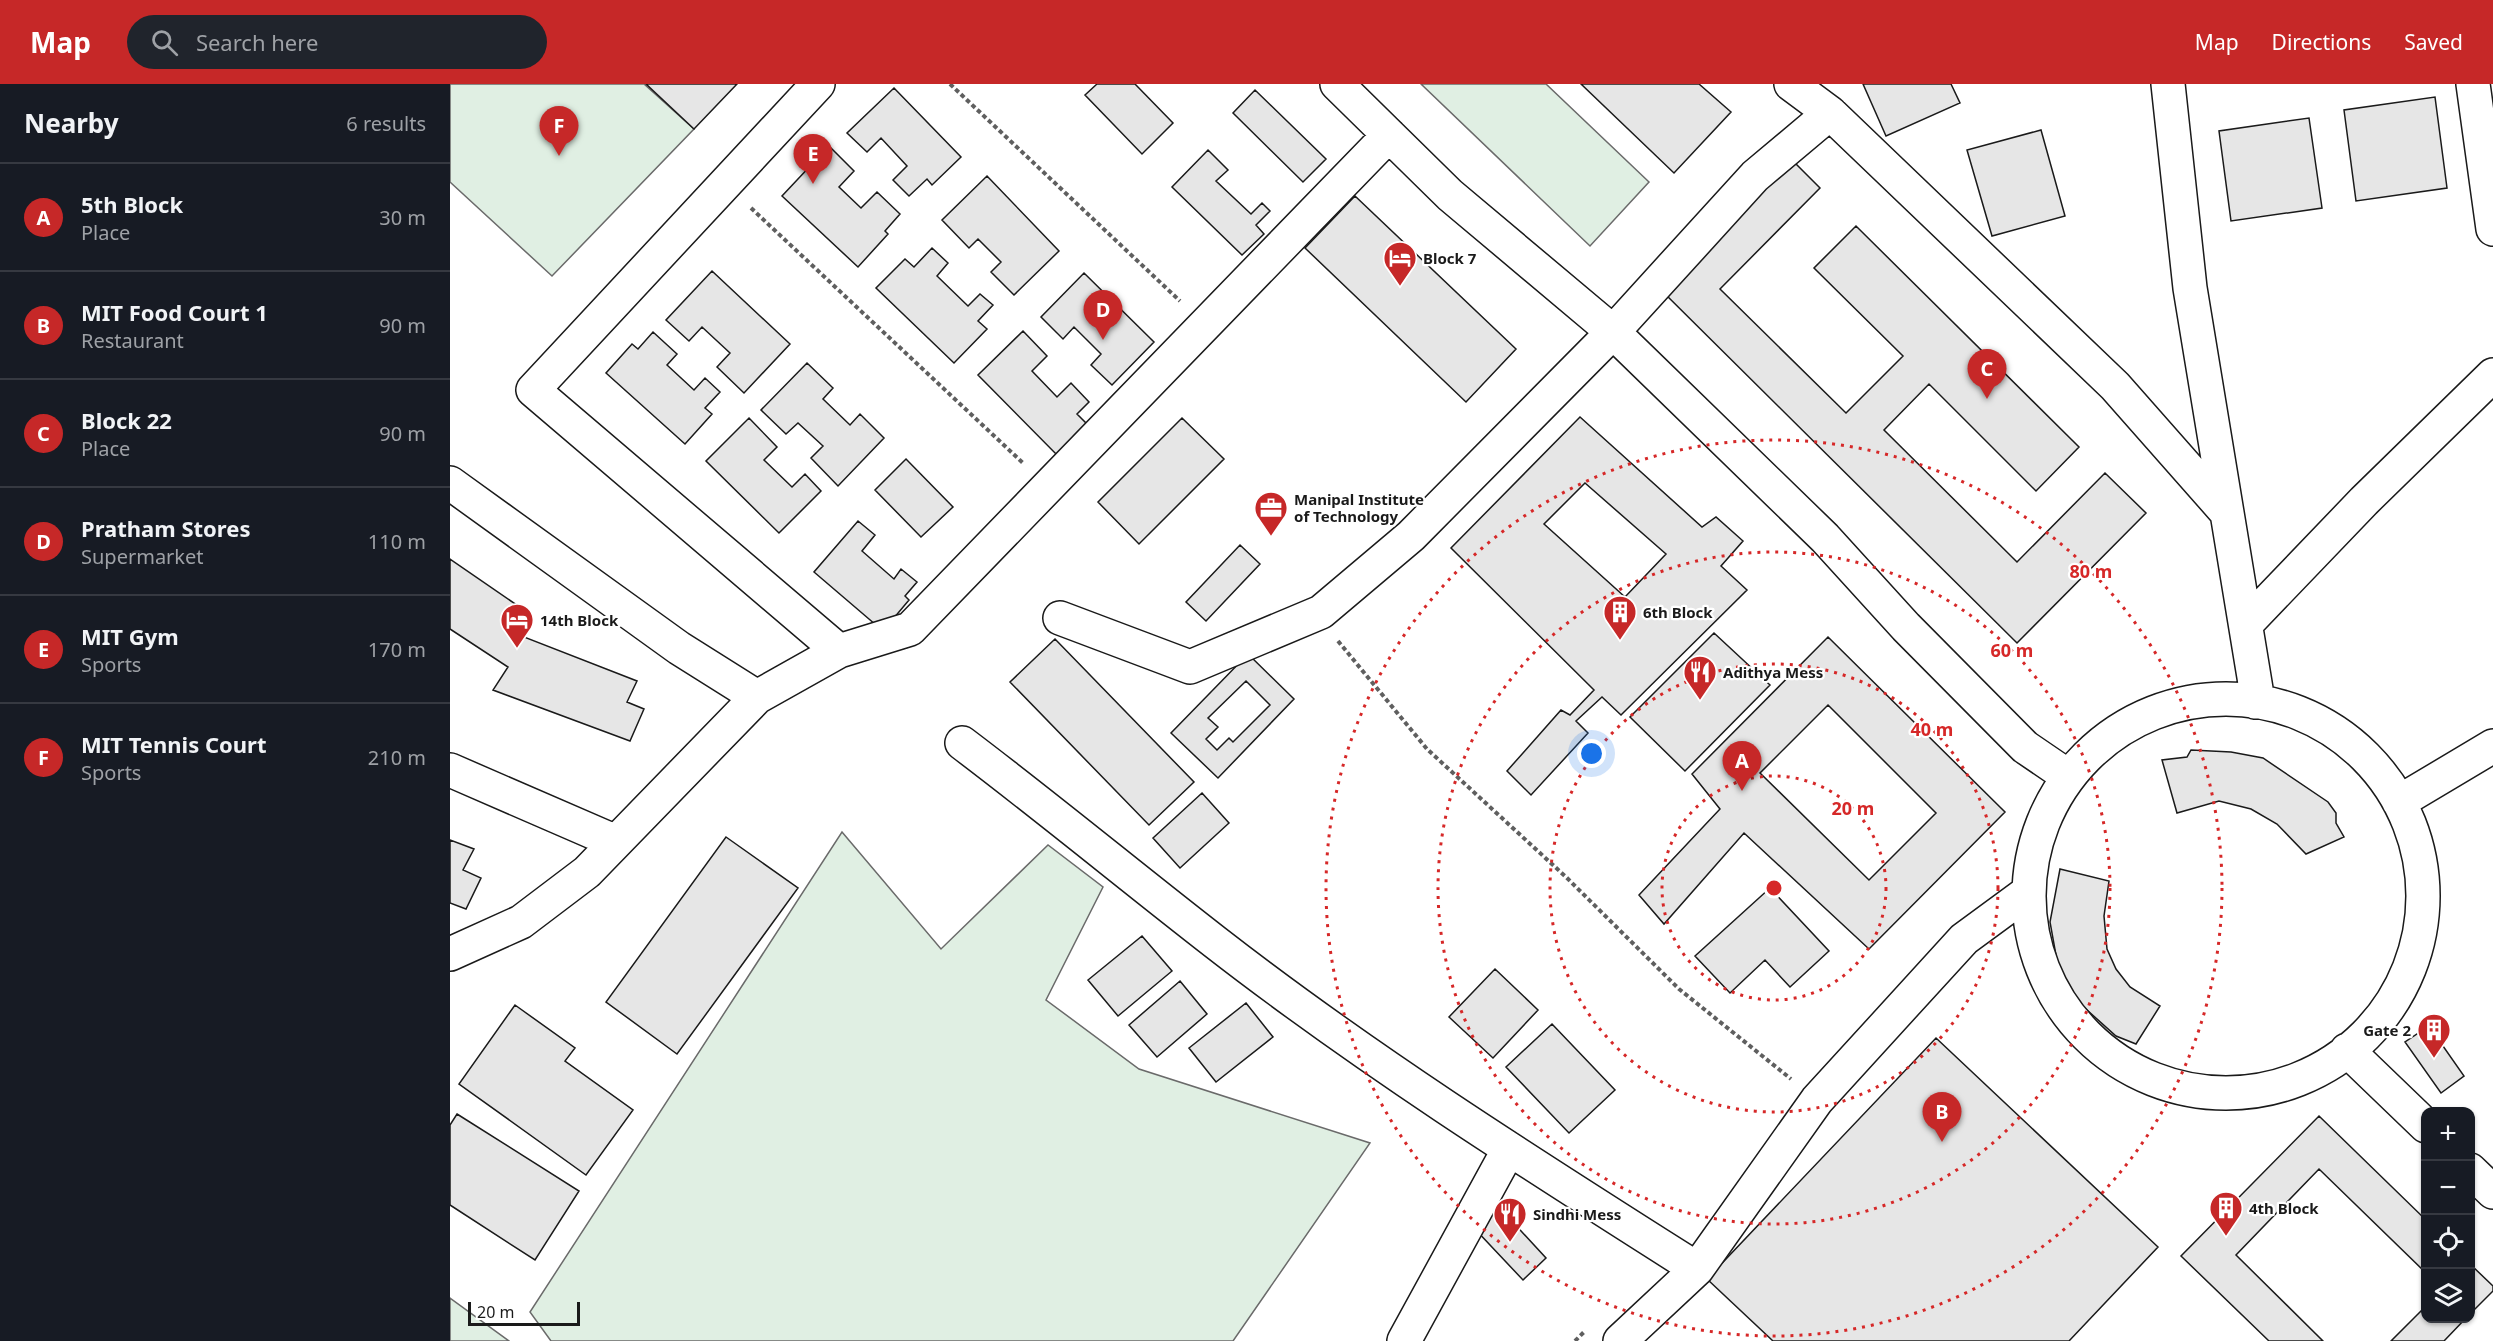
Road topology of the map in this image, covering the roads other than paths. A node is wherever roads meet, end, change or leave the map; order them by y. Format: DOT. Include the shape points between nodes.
graph roads {
  1 [pos="818,84"];
  2 [pos="1337,84"];
  3 [pos="1791,84"];
  4 [pos="2168,84"];
  5 [pos="2473,84"];
  6 [pos="1830,113"];
  7 [pos="1389,135"];
  8 [pos="2493,229"];
  9 [pos="1613,332"];
  10 [pos="2493,375"];
  11 [pos="450,483"];
  12 [pos="2227,513"];
  13 [pos="1060,618"];
  14 [pos="2246,624"];
  15 [pos="839,651"];
  16 [pos="757,697"];
  17 [pos="2255,702"];
  18 [pos="962,743"];
  19 [pos="2493,746"];
  20 [pos="450,770"];
  21 [pos="2069,777"];
  22 [pos="2399,802"];
  23 [pos="616,842"];
  24 [pos="2028,892"];
  25 [pos="450,954"];
  26 [pos="2348,1050"];
  27 [pos="2421,1121"];
  28 [pos="1509,1149"];
  29 [pos="2475,1175"];
  30 [pos="2493,1192"];
  31 [pos="1696,1269"];
  32 [pos="1404,1341"];
  33 [pos="1620,1341"];
  1 -- 15 [label="street" via="532,390"];
  2 -- 7 [label="street"];
  3 -- 6 [label="street"];
  4 -- 12 [label="street" via="2190,288"];
  5 -- 8 [label="street"];
  6 -- 9 [label="street" via="1755,176"];
  6 -- 12 [label="street" via="2115,386"];
  7 -- 9 [label="street" via="1450,195"];
  7 -- 15 [label="street" via="910,629"];
  9 -- 13 [label="street" via="1411,536 1321,612 1190,667"];
  9 -- 21 [label="street" via="1824,538 2025,747"];
  10 -- 14 [label="street"];
  11 -- 16 [label="street" via="679,648"];
  12 -- 14 [label="street"];
  14 -- 17 [label="street"];
  15 -- 16 [label="street"];
  16 -- 23 [label="street"];
  17 -- 21 [label="street" via="2202,701 2159,712 2109,738"];
  17 -- 22 [label="street" via="2302,715 2341,736 2374,766"];
  18 -- 28 [label="street" via="1216,942"];
  19 -- 22 [label="street"];
  20 -- 23 [label="street"];
  21 -- 24 [label="street" via="2041,827"];
  22 -- 26 [label="street" via="2413,834 2421,867 2419,934 2395,997"];
  23 -- 25 [label="street" via="587,872 521,922"];
  24 -- 26 [label="street" via="2035,948 2057,999 2093,1043 2139,1074 2182,1089 2238,1093 2271,1088 2303,1077"];
  24 -- 31 [label="street" via="1964,939 1817,1100"];
  26 -- 27 [label="street"];
  28 -- 31 [label="street"];
  28 -- 32 [label="street"];
  29 -- 30 [label="street"];
  31 -- 33 [label="street"];
}
